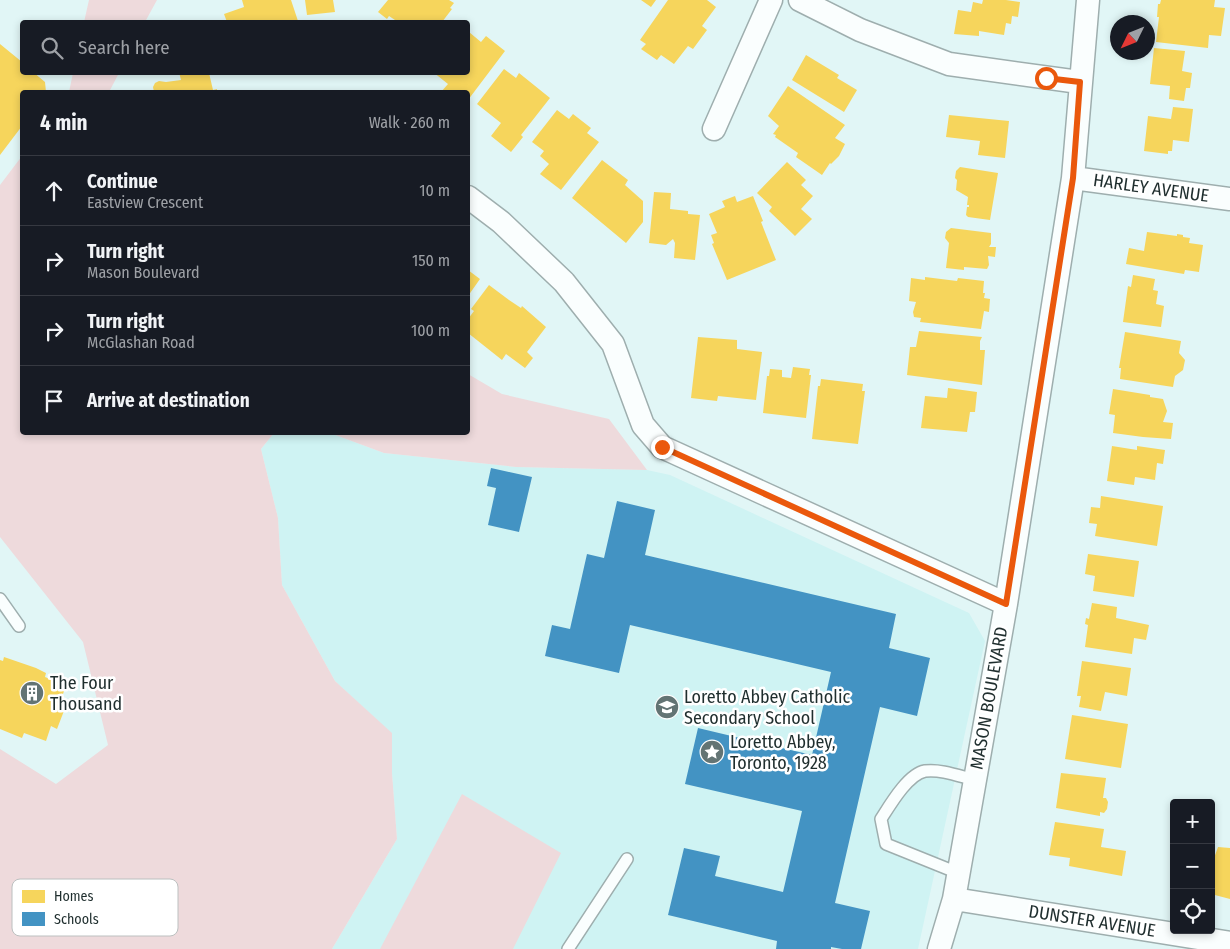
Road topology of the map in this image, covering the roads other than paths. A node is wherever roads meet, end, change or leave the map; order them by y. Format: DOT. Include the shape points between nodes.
graph roads {
  1 [pos="771,0"];
  2 [pos="800,0"];
  3 [pos="1088,0"];
  4 [pos="1080,82"];
  5 [pos="714,129"];
  6 [pos="1073,178"];
  7 [pos="470,199"];
  8 [pos="1230,199"];
  9 [pos="0,599"];
  10 [pos="1006,604"];
  11 [pos="19,626"];
  12 [pos="975,780"];
  13 [pos="627,859"];
  14 [pos="958,873"];
  15 [pos="954,899"];
  16 [pos="1230,942"];
  17 [pos="568,949"];
  18 [pos="939,949"];
  1 -- 5 [label="street"];
  2 -- 4 [label="street" via="860,30 949,64"];
  3 -- 4 [label="street, MASON BOULEVARD"];
  4 -- 6 [label="street, MASON BOULEVARD"];
  6 -- 8 [label="street, HARLEY AVENUE"];
  6 -- 10 [label="street, MASON BOULEVARD"];
  7 -- 10 [label="street" via="501,222 564,282 613,344 643,425 662,447"];
  9 -- 11 [label="lane"];
  10 -- 12 [label="street, MASON BOULEVARD"];
  12 -- 14 [label="street, MASON BOULEVARD"];
  12 -- 14 [label="lane" via="944,772 923,771 903,786 881,819 886,844"];
  13 -- 17 [label="lane"];
  14 -- 15 [label="street, MASON BOULEVARD"];
  15 -- 16 [label="street, DUNSTER AVENUE"];
  15 -- 18 [label="street, MASON BOULEVARD"];
}
